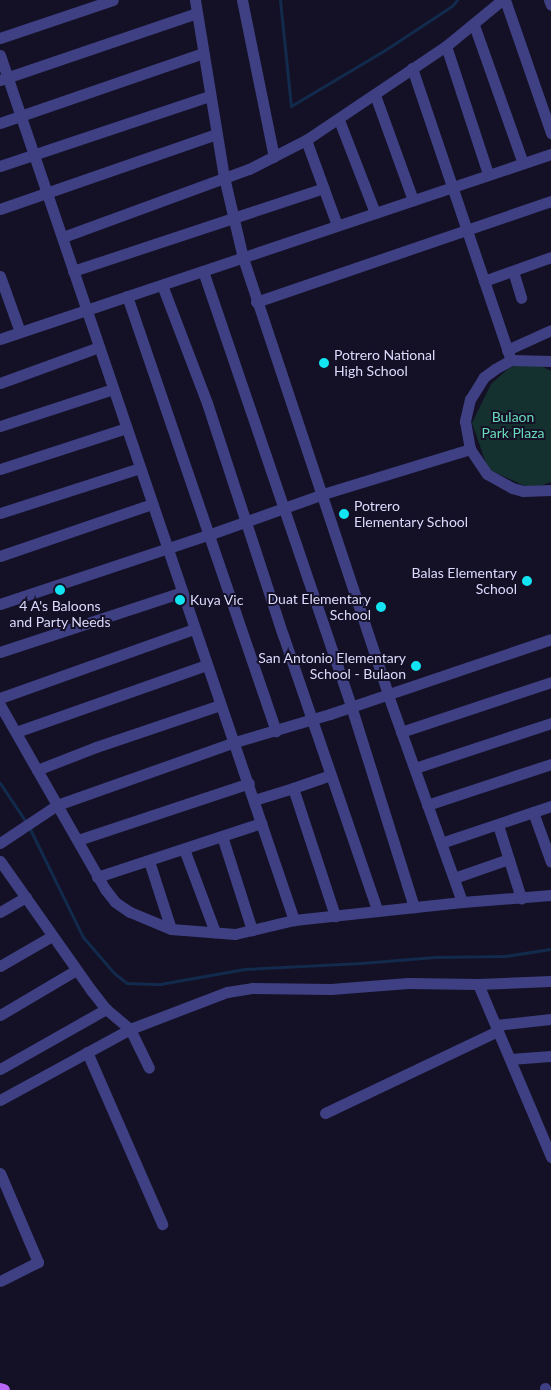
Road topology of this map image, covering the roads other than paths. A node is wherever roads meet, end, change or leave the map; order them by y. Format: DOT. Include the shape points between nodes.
graph roads {
  1 [pos="113,0"];
  2 [pos="195,0"];
  3 [pos="242,0"];
  4 [pos="504,0"];
  5 [pos="549,0"];
  6 [pos="551,5"];
  7 [pos="197,13"];
  8 [pos="474,26"];
  9 [pos="0,38"];
  10 [pos="446,46"];
  11 [pos="202,52"];
  12 [pos="0,55"];
  13 [pos="412,68"];
  14 [pos="4,79"];
  15 [pos="209,96"];
  16 [pos="375,96"];
  17 [pos="20,116"];
  18 [pos="339,120"];
  19 [pos="0,123"];
  20 [pos="551,133"];
  21 [pos="216,134"];
  22 [pos="306,140"];
  23 [pos="551,154"];
  24 [pos="34,155"];
  25 [pos="274,157"];
  26 [pos="523,163"];
  27 [pos="0,166"];
  28 [pos="488,174"];
  29 [pos="224,177"];
  30 [pos="452,187"];
  31 [pos="324,188"];
  32 [pos="47,194"];
  33 [pos="413,200"];
  34 [pos="551,201"];
  35 [pos="0,209"];
  36 [pos="375,213"];
  37 [pos="233,216"];
  38 [pos="337,225"];
  39 [pos="466,229"];
  40 [pos="62,237"];
  41 [pos="551,257"];
  42 [pos="243,258"];
  43 [pos="73,271"];
  44 [pos="203,271"];
  45 [pos="513,271"];
  46 [pos="0,276"];
  47 [pos="484,281"];
  48 [pos="162,284"];
  49 [pos="3,293"];
  50 [pos="127,296"];
  51 [pos="521,298"];
  52 [pos="256,302"];
  53 [pos="86,310"];
  54 [pos="551,330"];
  55 [pos="20,332"];
  56 [pos="0,339"];
  57 [pos="99,347"];
  58 [pos="509,355"];
  59 [pos="551,361"];
  60 [pos="0,382"];
  61 [pos="113,389"];
  62 [pos="0,426"];
  63 [pos="126,428"];
  64 [pos="470,449"];
  65 [pos="140,468"];
  66 [pos="0,469"];
  67 [pos="551,490"];
  68 [pos="323,494"];
  69 [pos="152,504"];
  70 [pos="284,508"];
  71 [pos="0,513"];
  72 [pos="246,521"];
  73 [pos="208,535"];
  74 [pos="167,548"];
  75 [pos="0,556"];
  76 [pos="182,592"];
  77 [pos="0,604"];
  78 [pos="194,629"];
  79 [pos="551,639"];
  80 [pos="0,652"];
  81 [pos="206,666"];
  82 [pos="551,682"];
  83 [pos="388,694"];
  84 [pos="0,698"];
  85 [pos="0,705"];
  86 [pos="220,705"];
  87 [pos="351,706"];
  88 [pos="312,719"];
  89 [pos="551,724"];
  90 [pos="276,731"];
  91 [pos="16,732"];
  92 [pos="401,732"];
  93 [pos="235,742"];
  94 [pos="551,764"];
  95 [pos="415,768"];
  96 [pos="37,770"];
  97 [pos="330,775"];
  98 [pos="249,783"];
  99 [pos="292,788"];
  100 [pos="254,800"];
  101 [pos="57,805"];
  102 [pos="427,806"];
  103 [pos="551,806"];
  104 [pos="533,812"];
  105 [pos="262,823"];
  106 [pos="498,825"];
  107 [pos="222,836"];
  108 [pos="4,840"];
  109 [pos="78,840"];
  110 [pos="441,843"];
  111 [pos="184,848"];
  112 [pos="509,859"];
  113 [pos="149,860"];
  114 [pos="551,862"];
  115 [pos="1,863"];
  116 [pos="97,877"];
  117 [pos="454,878"];
  118 [pos="551,896"];
  119 [pos="26,897"];
  120 [pos="521,898"];
  121 [pos="462,902"];
  122 [pos="414,907"];
  123 [pos="377,910"];
  124 [pos="0,912"];
  125 [pos="335,916"];
  126 [pos="294,920"];
  127 [pos="171,929"];
  128 [pos="252,930"];
  129 [pos="215,932"];
  130 [pos="52,936"];
  131 [pos="0,966"];
  132 [pos="76,970"];
  133 [pos="551,981"];
  134 [pos="478,984"];
  135 [pos="106,1009"];
  136 [pos="0,1015"];
  137 [pos="551,1019"];
  138 [pos="497,1028"];
  139 [pos="130,1029"];
  140 [pos="87,1052"];
  141 [pos="551,1057"];
  142 [pos="510,1059"];
  143 [pos="148,1068"];
  144 [pos="0,1069"];
  145 [pos="0,1100"];
  146 [pos="325,1113"];
  147 [pos="551,1156"];
  148 [pos="0,1173"];
  149 [pos="162,1224"];
  150 [pos="0,1281"];
  151 [pos="0,1389"];
  152 [pos="4,1390"];
  1 -- 9 [label="street"];
  2 -- 7 [label="street"];
  3 -- 25 [label="street"];
  4 -- 8 [label="street"];
  4 -- 20 [label="street"];
  5 -- 6 [label="street"];
  7 -- 11 [label="street"];
  7 -- 14 [label="street"];
  8 -- 10 [label="street"];
  8 -- 26 [label="street"];
  10 -- 13 [label="street"];
  10 -- 28 [label="street"];
  11 -- 15 [label="street"];
  11 -- 17 [label="street"];
  12 -- 14 [label="street"];
  13 -- 16 [label="street"];
  13 -- 30 [label="street"];
  14 -- 17 [label="street"];
  15 -- 21 [label="street"];
  15 -- 24 [label="street"];
  16 -- 18 [label="street"];
  16 -- 33 [label="street"];
  17 -- 19 [label="street"];
  17 -- 24 [label="street"];
  18 -- 22 [label="street"];
  18 -- 36 [label="street"];
  21 -- 29 [label="street"];
  21 -- 32 [label="street"];
  22 -- 25 [label="street"];
  22 -- 31 [label="street"];
  23 -- 26 [label="street"];
  24 -- 27 [label="street"];
  24 -- 32 [label="street"];
  25 -- 29 [label="street" via="249,170"];
  26 -- 28 [label="street"];
  28 -- 30 [label="street"];
  29 -- 37 [label="street"];
  29 -- 40 [label="street"];
  30 -- 33 [label="street"];
  30 -- 39 [label="street"];
  31 -- 37 [label="street"];
  31 -- 38 [label="street"];
  32 -- 35 [label="street"];
  32 -- 40 [label="street"];
  33 -- 36 [label="street"];
  34 -- 39 [label="street"];
  36 -- 38 [label="street"];
  37 -- 42 [label="street"];
  37 -- 43 [label="street"];
  38 -- 42 [label="street"];
  39 -- 47 [label="street"];
  39 -- 52 [label="street"];
  40 -- 43 [label="street"];
  41 -- 45 [label="street"];
  42 -- 44 [label="street"];
  42 -- 52 [label="street"];
  43 -- 53 [label="street"];
  44 -- 48 [label="street"];
  44 -- 70 [label="street"];
  45 -- 47 [label="street"];
  45 -- 51 [label="street"];
  46 -- 49 [label="street"];
  47 -- 58 [label="street"];
  48 -- 50 [label="street"];
  48 -- 72 [label="street" via="207,403"];
  49 -- 55 [label="street"];
  50 -- 53 [label="street"];
  50 -- 73 [label="street"];
  52 -- 68 [label="street"];
  53 -- 55 [label="street"];
  53 -- 57 [label="street"];
  54 -- 58 [label="street"];
  55 -- 56 [label="street"];
  57 -- 60 [label="street"];
  57 -- 61 [label="street"];
  58 -- 59 [label="street"];
  58 -- 64 [label="street" via="484,377 470,399 466,420"];
  61 -- 62 [label="street"];
  61 -- 63 [label="street"];
  63 -- 65 [label="street"];
  63 -- 66 [label="street"];
  64 -- 67 [label="street" via="487,474 512,488 534,492"];
  64 -- 68 [label="street"];
  65 -- 69 [label="street"];
  65 -- 71 [label="street"];
  68 -- 70 [label="street"];
  68 -- 83 [label="street"];
  69 -- 74 [label="street"];
  69 -- 75 [label="street"];
  70 -- 72 [label="street"];
  70 -- 87 [label="street"];
  72 -- 73 [label="street"];
  72 -- 88 [label="street"];
  73 -- 74 [label="street"];
  73 -- 90 [label="street"];
  74 -- 76 [label="street"];
  74 -- 77 [label="street"];
  76 -- 78 [label="street"];
  76 -- 80 [label="street"];
  78 -- 81 [label="street"];
  78 -- 84 [label="street"];
  79 -- 83 [label="street"];
  81 -- 86 [label="street"];
  81 -- 91 [label="street"];
  82 -- 92 [label="street"];
  83 -- 87 [label="street"];
  83 -- 92 [label="street"];
  85 -- 91 [label="street"];
  86 -- 93 [label="street"];
  86 -- 96 [label="street"];
  87 -- 88 [label="street"];
  87 -- 122 [label="street"];
  88 -- 90 [label="street"];
  88 -- 97 [label="street"];
  89 -- 95 [label="street"];
  90 -- 93 [label="street"];
  91 -- 96 [label="street"];
  92 -- 95 [label="street"];
  93 -- 98 [label="street"];
  93 -- 101 [label="street"];
  94 -- 102 [label="street"];
  95 -- 102 [label="street"];
  96 -- 101 [label="street"];
  97 -- 99 [label="street"];
  97 -- 123 [label="street"];
  98 -- 100 [label="street"];
  98 -- 109 [label="street"];
  99 -- 100 [label="street"];
  99 -- 125 [label="street"];
  100 -- 105 [label="street"];
  101 -- 108 [label="street"];
  101 -- 109 [label="street"];
  102 -- 110 [label="street"];
  103 -- 104 [label="street"];
  104 -- 106 [label="street"];
  104 -- 114 [label="street"];
  105 -- 107 [label="street"];
  105 -- 126 [label="street"];
  106 -- 110 [label="street"];
  106 -- 112 [label="street"];
  107 -- 111 [label="street"];
  107 -- 128 [label="street"];
  109 -- 116 [label="street"];
  110 -- 117 [label="street"];
  111 -- 113 [label="street"];
  111 -- 129 [label="street"];
  112 -- 117 [label="street"];
  112 -- 120 [label="street"];
  113 -- 116 [label="street"];
  113 -- 127 [label="street"];
  115 -- 119 [label="street"];
  116 -- 127 [label="street" via="115,902"];
  117 -- 121 [label="street"];
  118 -- 120 [label="street"];
  119 -- 124 [label="street"];
  119 -- 130 [label="street"];
  120 -- 121 [label="street"];
  121 -- 122 [label="street"];
  122 -- 123 [label="street"];
  123 -- 125 [label="street"];
  125 -- 126 [label="street"];
  126 -- 128 [label="street"];
  127 -- 129 [label="street"];
  128 -- 129 [label="street" via="235,934"];
  130 -- 131 [label="street"];
  130 -- 132 [label="street"];
  132 -- 135 [label="street"];
  132 -- 136 [label="street"];
  133 -- 134 [label="street"];
  134 -- 138 [label="street"];
  134 -- 139 [label="street" via="252,988 201,1000"];
  135 -- 139 [label="street"];
  135 -- 144 [label="street"];
  137 -- 138 [label="street"];
  138 -- 142 [label="street"];
  138 -- 146 [label="street"];
  139 -- 140 [label="street"];
  139 -- 143 [label="street"];
  140 -- 145 [label="street"];
  140 -- 149 [label="street"];
  141 -- 142 [label="street"];
  142 -- 147 [label="street"];
  148 -- 150 [label="street" via="38,1262"];
  151 -- 152 [label="main road"];
}
